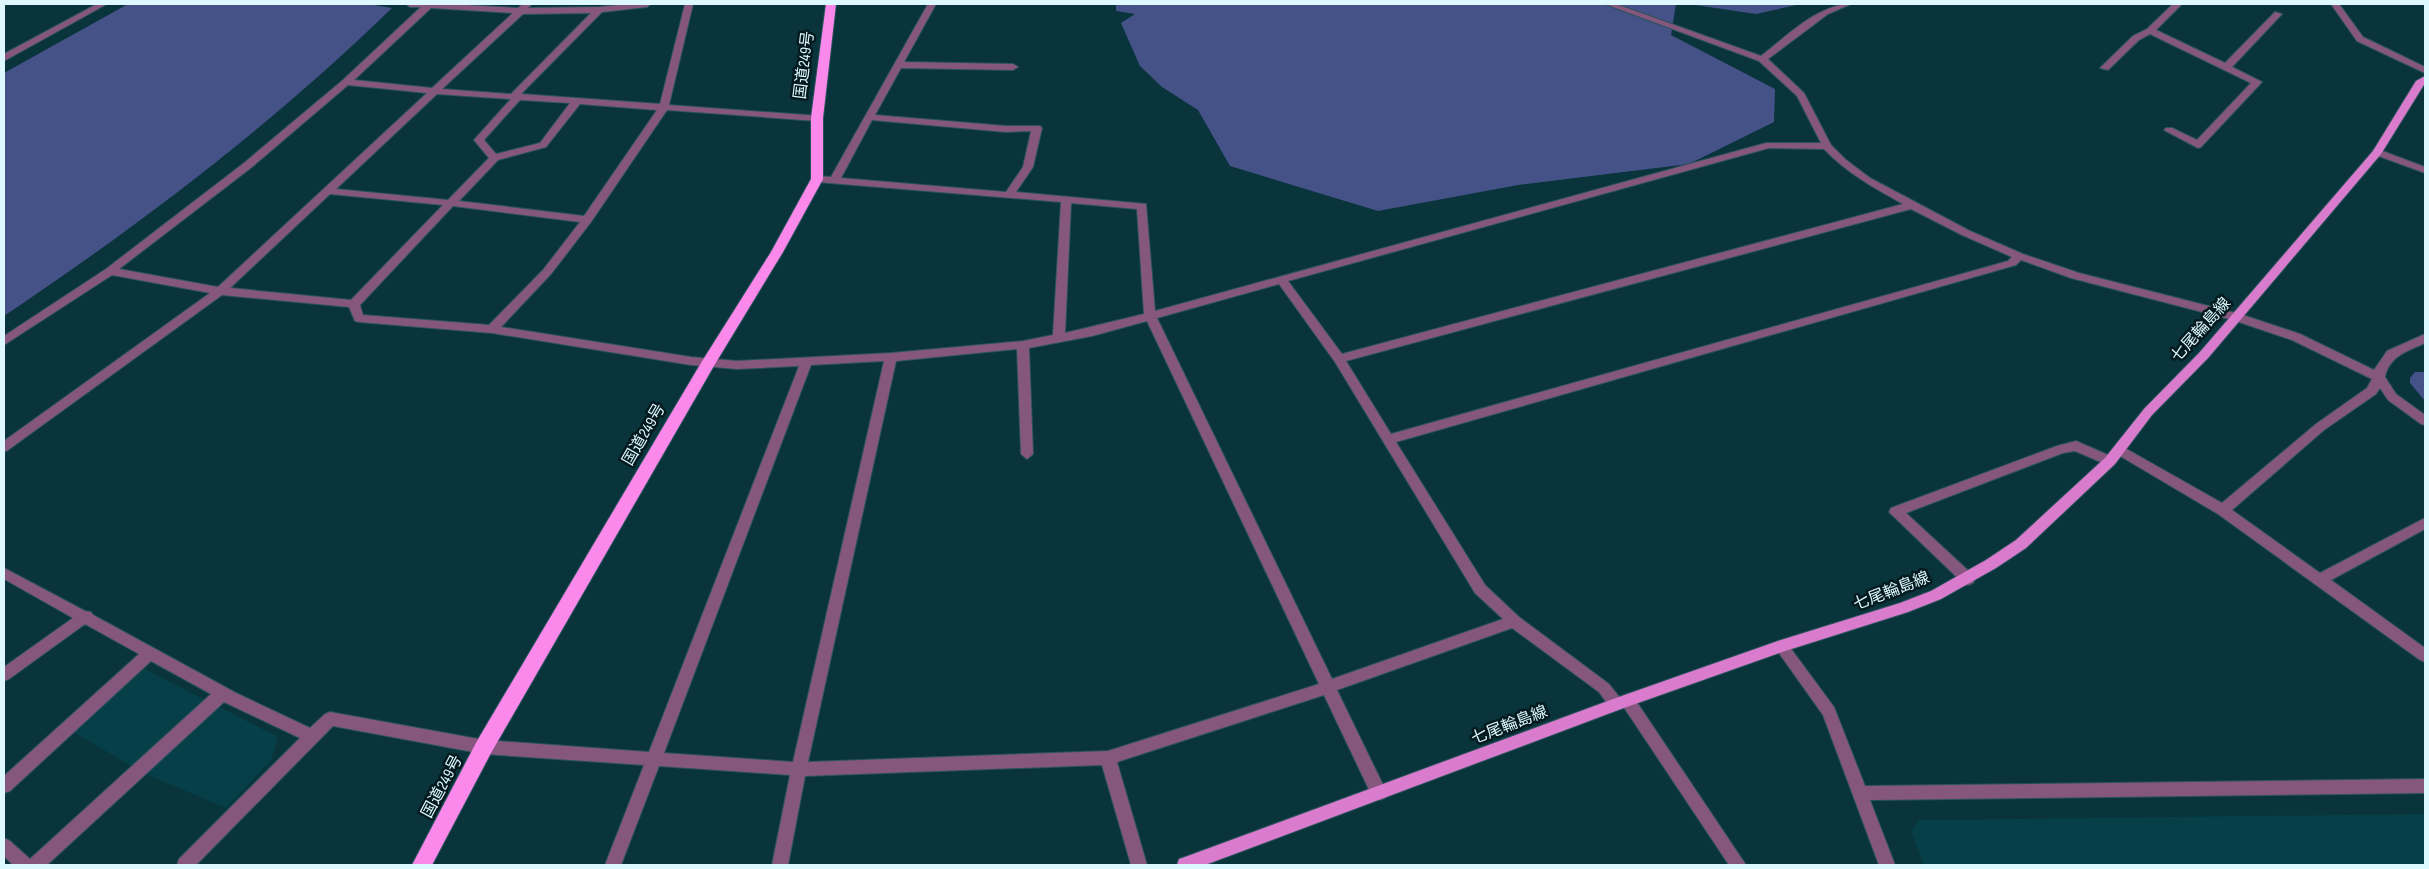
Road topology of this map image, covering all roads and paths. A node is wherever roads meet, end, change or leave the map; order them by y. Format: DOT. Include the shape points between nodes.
graph roads {
  1 [pos="103,4"];
  2 [pos="410,4"];
  3 [pos="429,4"];
  4 [pos="528,4"];
  5 [pos="647,4"];
  6 [pos="690,4"];
  7 [pos="830,4"];
  8 [pos="932,4"];
  9 [pos="1609,4"];
  10 [pos="1847,4"];
  11 [pos="2178,4"];
  12 [pos="2334,4"];
  13 [pos="599,10"];
  14 [pos="521,11"];
  15 [pos="2278,14"];
  16 [pos="2150,31"];
  17 [pos="4,58"];
  18 [pos="1762,59"];
  19 [pos="899,65"];
  20 [pos="1012,67"];
  21 [pos="2105,68"];
  22 [pos="2226,68"];
  23 [pos="2425,70"];
  24 [pos="2425,79"];
  25 [pos="346,82"];
  26 [pos="434,91"];
  27 [pos="515,97"];
  28 [pos="578,100"];
  29 [pos="664,107"];
  30 [pos="870,117"];
  31 [pos="817,118"];
  32 [pos="2169,130"];
  33 [pos="1827,146"];
  34 [pos="2377,152"];
  35 [pos="494,158"];
  36 [pos="2425,170"];
  37 [pos="817,179"];
  38 [pos="835,179"];
  39 [pos="326,191"];
  40 [pos="1009,195"];
  41 [pos="1066,199"];
  42 [pos="451,203"];
  43 [pos="1912,205"];
  44 [pos="587,220"];
  45 [pos="2019,256"];
  46 [pos="110,271"];
  47 [pos="1282,279"];
  48 [pos="220,291"];
  49 [pos="354,304"];
  50 [pos="1150,315"];
  51 [pos="2236,317"];
  52 [pos="492,329"];
  53 [pos="1059,338"];
  54 [pos="2425,338"];
  55 [pos="4,341"];
  56 [pos="1023,345"];
  57 [pos="891,358"];
  58 [pos="1338,359"];
  59 [pos="806,362"];
  60 [pos="708,363"];
  61 [pos="2379,377"];
  62 [pos="2425,421"];
  63 [pos="1389,439"];
  64 [pos="4,447"];
  65 [pos="2119,450"];
  66 [pos="1027,454"];
  67 [pos="2110,461"];
  68 [pos="2223,510"];
  69 [pos="2425,523"];
  70 [pos="4,573"];
  71 [pos="1968,579"];
  72 [pos="2320,580"];
  73 [pos="86,616"];
  74 [pos="1514,621"];
  75 [pos="1781,646"];
  76 [pos="149,654"];
  77 [pos="2425,656"];
  78 [pos="4,675"];
  79 [pos="1328,687"];
  80 [pos="224,693"];
  81 [pos="1622,702"];
  82 [pos="312,736"];
  83 [pos="484,747"];
  84 [pos="1108,758"];
  85 [pos="656,759"];
  86 [pos="799,769"];
  87 [pos="4,786"];
  88 [pos="2425,786"];
  89 [pos="1379,793"];
  90 [pos="1860,793"];
  91 [pos="4,846"];
  92 [pos="25,865"];
  93 [pos="36,865"];
  94 [pos="185,865"];
  95 [pos="422,865"];
  96 [pos="613,865"];
  97 [pos="780,865"];
  98 [pos="1139,865"];
  99 [pos="1185,865"];
  100 [pos="1738,865"];
  101 [pos="1887,865"];
  1 -- 17 [label="street"];
  2 -- 3 [label="street"];
  3 -- 14 [label="street"];
  3 -- 25 [label="street"];
  4 -- 14 [label="street"];
  5 -- 13 [label="street"];
  6 -- 29 [label="street"];
  7 -- 31 [label="highway, 国道249号"];
  8 -- 19 [label="street"];
  9 -- 18 [label="street"];
  10 -- 18 [label="street" via="1825,12"];
  11 -- 16 [label="street"];
  12 -- 23 [label="street" via="2360,39"];
  13 -- 14 [label="street"];
  13 -- 27 [label="street"];
  14 -- 26 [label="street"];
  15 -- 22 [label="street"];
  16 -- 21 [label="street" via="2136,38"];
  16 -- 22 [label="street"];
  18 -- 33 [label="street" via="1801,95"];
  19 -- 20 [label="street"];
  19 -- 30 [label="street"];
  22 -- 32 [label="street" via="2257,82 2198,145"];
  24 -- 34 [label="main road, 七尾輪島線"];
  25 -- 26 [label="street"];
  25 -- 46 [label="street" via="248,165"];
  26 -- 27 [label="street"];
  26 -- 39 [label="street"];
  27 -- 28 [label="street"];
  27 -- 35 [label="street" via="479,140"];
  28 -- 29 [label="street"];
  28 -- 35 [label="street" via="543,145"];
  29 -- 31 [label="street"];
  29 -- 44 [label="street"];
  30 -- 38 [label="street"];
  30 -- 40 [label="street" via="1006,129 1037,128 1028,167"];
  31 -- 37 [label="highway, 国道249号"];
  33 -- 43 [label="street" via="1866,180"];
  33 -- 47 [label="street" via="1769,145"];
  34 -- 36 [label="street"];
  34 -- 51 [label="main road, 七尾輪島線"];
  35 -- 42 [label="street"];
  37 -- 38 [label="street"];
  37 -- 60 [label="highway, 国道249号" via="777,252"];
  38 -- 40 [label="street"];
  39 -- 42 [label="street"];
  39 -- 48 [label="street"];
  40 -- 41 [label="street"];
  41 -- 50 [label="street" via="1142,206"];
  41 -- 53 [label="street"];
  42 -- 44 [label="street"];
  42 -- 49 [label="street"];
  43 -- 45 [label="street"];
  43 -- 58 [label="street"];
  44 -- 52 [label="street" via="547,272"];
  45 -- 51 [label="street" via="2075,276"];
  45 -- 63 [label="street" via="2012,263"];
  46 -- 48 [label="street"];
  46 -- 55 [label="street"];
  47 -- 50 [label="street"];
  47 -- 58 [label="street"];
  48 -- 49 [label="street"];
  48 -- 64 [label="street"];
  49 -- 52 [label="street" via="360,318"];
  50 -- 53 [label="street"];
  50 -- 79 [label="street"];
  51 -- 61 [label="street" via="2296,337"];
  51 -- 65 [label="main road, 七尾輪島線" via="2148,412"];
  52 -- 60 [label="street"];
  53 -- 56 [label="street"];
  54 -- 61 [label="street" via="2391,354 2381,367"];
  56 -- 57 [label="street"];
  56 -- 66 [label="street"];
  57 -- 59 [label="street"];
  57 -- 86 [label="street"];
  58 -- 63 [label="street"];
  59 -- 60 [label="street"];
  59 -- 85 [label="street"];
  60 -- 83 [label="highway, 国道249号"];
  61 -- 62 [label="street" via="2392,397"];
  61 -- 68 [label="street" via="2372,391 2320,427"];
  63 -- 74 [label="street" via="1480,589"];
  65 -- 67 [label="main road, 七尾輪島線"];
  65 -- 68 [label="street"];
  67 -- 71 [label="main road, 七尾輪島線" via="2020,544"];
  67 -- 71 [label="street" via="2076,446 2061,449 1896,512"];
  68 -- 72 [label="street"];
  69 -- 72 [label="street"];
  70 -- 73 [label="street"];
  71 -- 75 [label="main road, 七尾輪島線" via="1903,608"];
  72 -- 77 [label="street"];
  73 -- 76 [label="street"];
  73 -- 78 [label="street"];
  74 -- 79 [label="street"];
  74 -- 81 [label="street"];
  75 -- 81 [label="main road, 七尾輪島線"];
  75 -- 90 [label="street" via="1829,712"];
  76 -- 80 [label="street"];
  76 -- 87 [label="street"];
  79 -- 84 [label="street"];
  79 -- 89 [label="street"];
  80 -- 82 [label="street"];
  80 -- 93 [label="street"];
  81 -- 89 [label="main road, 七尾輪島線"];
  81 -- 100 [label="street"];
  82 -- 83 [label="street" via="330,719"];
  82 -- 94 [label="street"];
  83 -- 85 [label="street"];
  83 -- 95 [label="highway, 国道249号"];
  84 -- 86 [label="street"];
  84 -- 98 [label="street"];
  85 -- 86 [label="street"];
  85 -- 96 [label="street"];
  86 -- 97 [label="street"];
  88 -- 90 [label="street"];
  89 -- 99 [label="main road, 七尾輪島線"];
  90 -- 101 [label="street"];
  91 -- 92 [label="street"];
}
